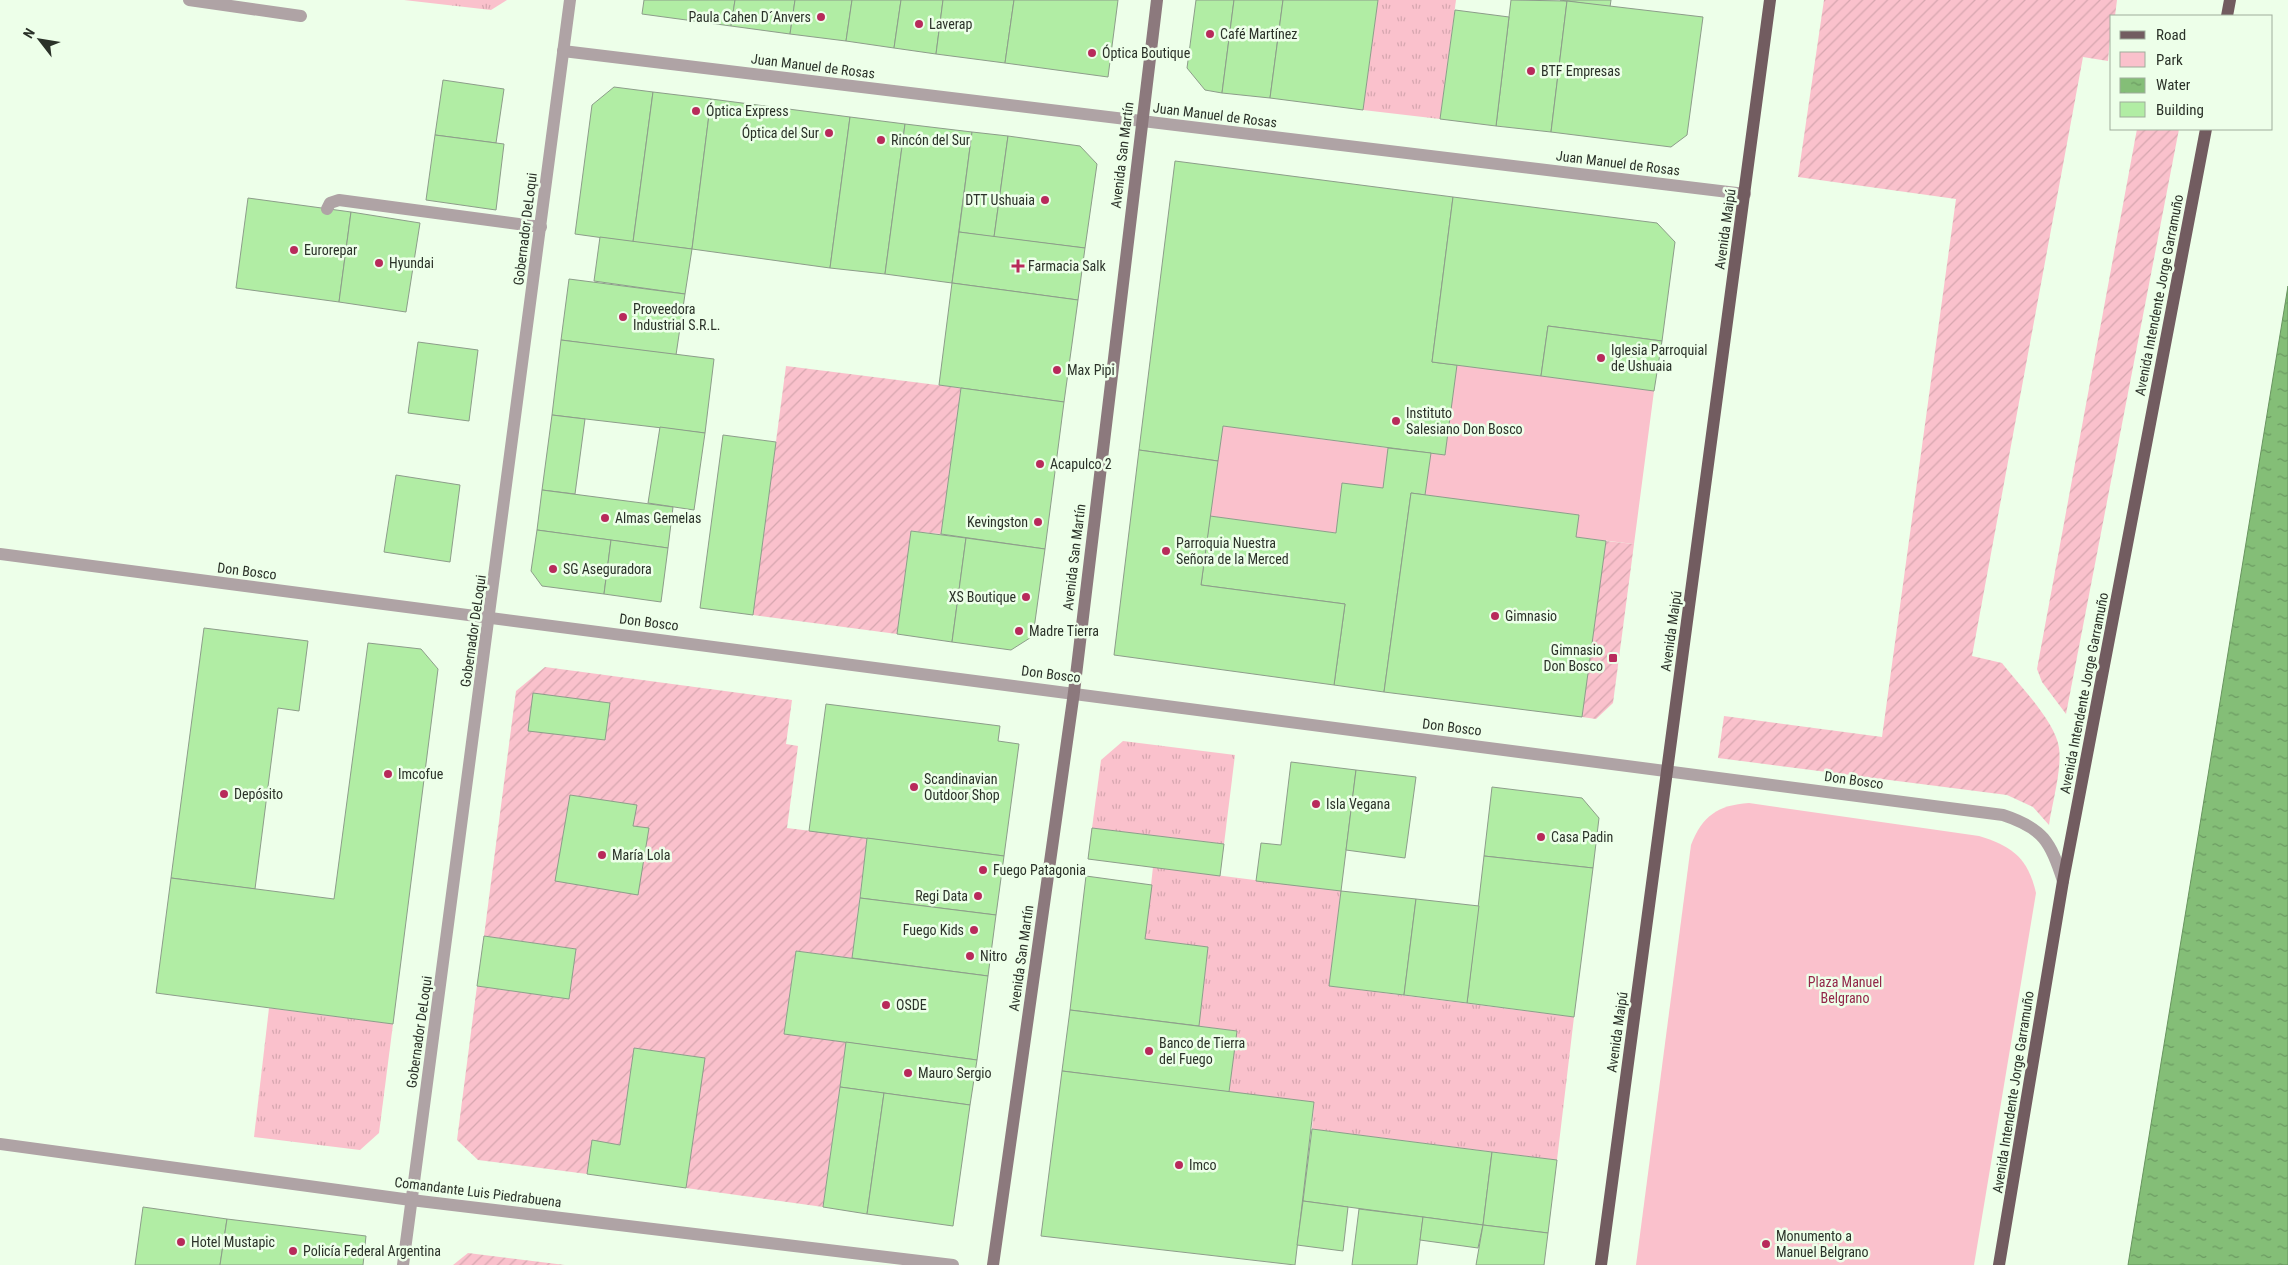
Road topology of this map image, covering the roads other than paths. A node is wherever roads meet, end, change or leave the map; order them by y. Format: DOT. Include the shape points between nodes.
graph roads {
  1 [pos="189,0"];
  2 [pos="570,0"];
  3 [pos="1157,0"];
  4 [pos="1770,0"];
  5 [pos="2230,0"];
  6 [pos="2227,15"];
  7 [pos="301,16"];
  8 [pos="564,51"];
  9 [pos="1141,121"];
  10 [pos="2206,130"];
  11 [pos="1745,194"];
  12 [pos="327,209"];
  13 [pos="541,227"];
  14 [pos="0,554"];
  15 [pos="490,617"];
  16 [pos="1074,692"];
  17 [pos="1667,770"];
  18 [pos="2063,881"];
  19 [pos="0,1144"];
  20 [pos="411,1200"];
  21 [pos="403,1265"];
  22 [pos="953,1265"];
  23 [pos="993,1265"];
  24 [pos="1601,1265"];
  25 [pos="1999,1265"];
  1 -- 7 [label="street"];
  2 -- 8 [label="street, Gobernador DeLoqui"];
  3 -- 9 [label="main road, Avenida San Martín"];
  4 -- 11 [label="main road, Avenida Maipú"];
  5 -- 6 [label="main road"];
  8 -- 9 [label="street, Juan Manuel de Rosas"];
  8 -- 13 [label="street, Gobernador DeLoqui"];
  9 -- 11 [label="street, Juan Manuel de Rosas"];
  9 -- 16 [label="main road, Avenida San Martín"];
  10 -- 18 [label="main road, Avenida Intendente Jorge Garramuño"];
  11 -- 17 [label="main road, Avenida Maipú"];
  12 -- 13 [label="street" via="330,203 338,200"];
  13 -- 15 [label="street, Gobernador DeLoqui"];
  14 -- 15 [label="street, Don Bosco"];
  15 -- 16 [label="street, Don Bosco"];
  15 -- 20 [label="street, Gobernador DeLoqui"];
  16 -- 17 [label="street, Don Bosco"];
  16 -- 23 [label="main road, Avenida San Martín"];
  17 -- 18 [label="street, Don Bosco" via="2003,815 2026,822 2042,836 2056,857"];
  17 -- 24 [label="main road, Avenida Maipú"];
  18 -- 25 [label="main road, Avenida Intendente Jorge Garramuño"];
  19 -- 20 [label="street, Comandante Luis Piedrabuena"];
  20 -- 21 [label="street, Gobernador DeLoqui"];
  20 -- 22 [label="street, Comandante Luis Piedrabuena"];
}
